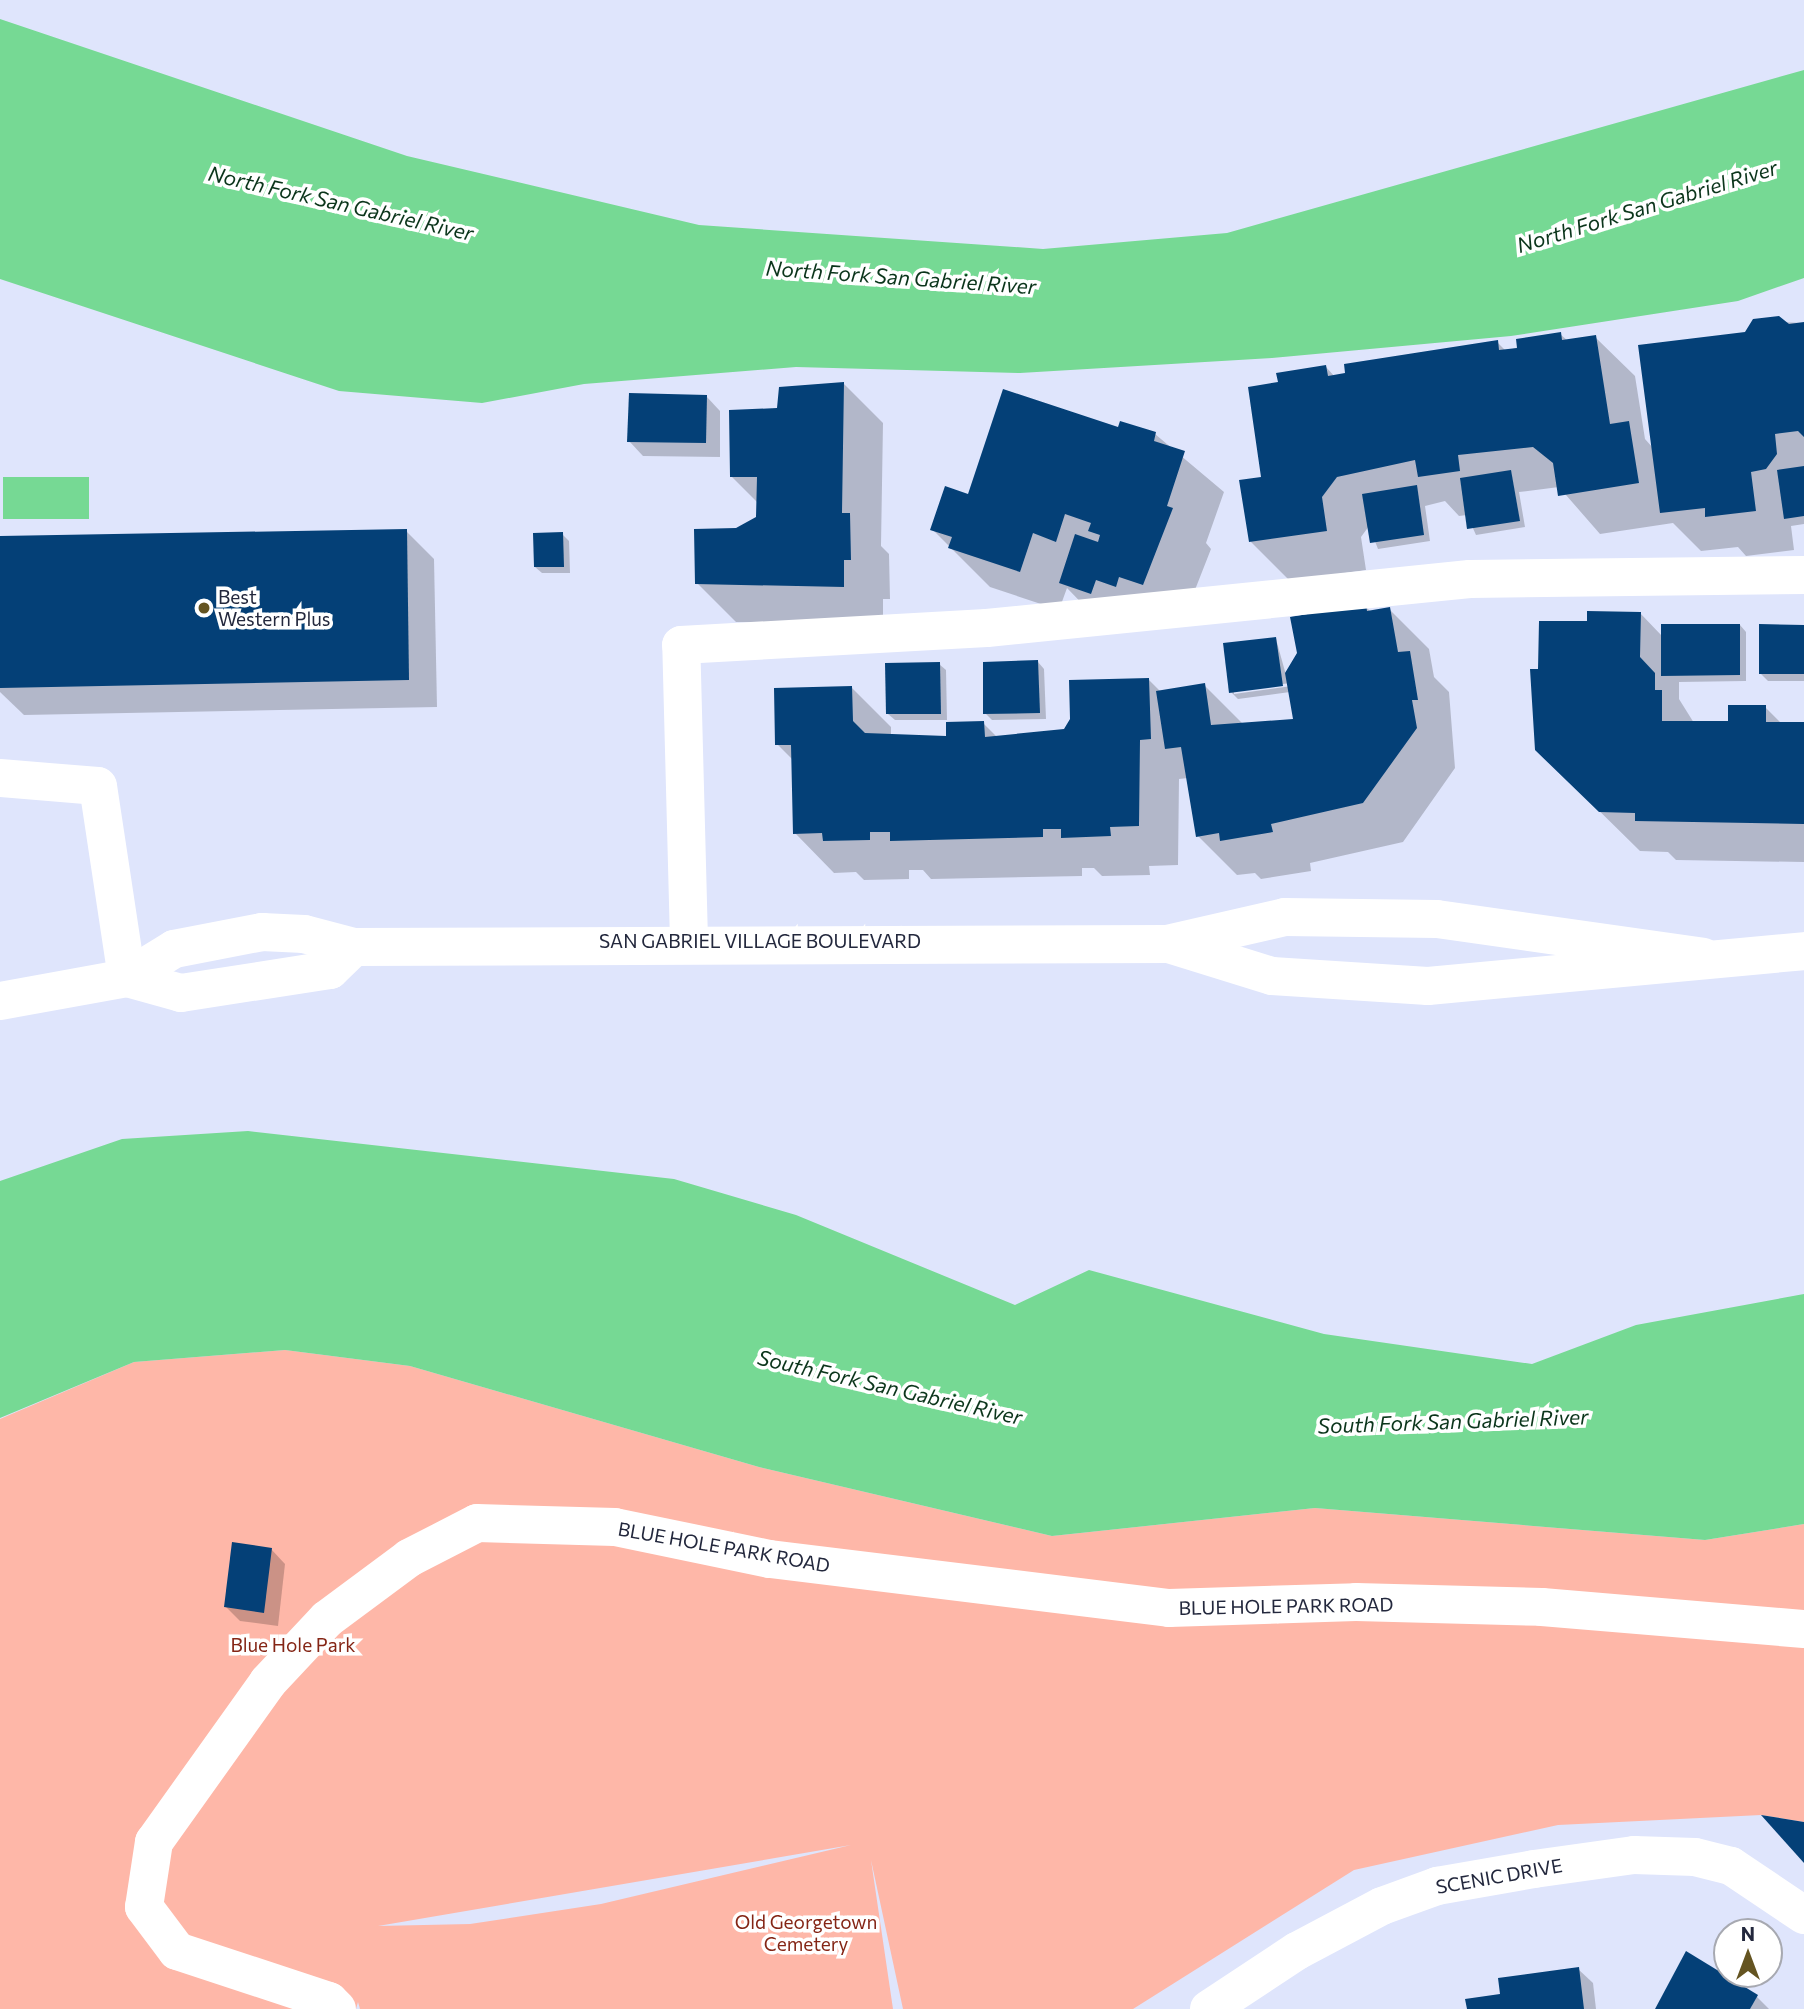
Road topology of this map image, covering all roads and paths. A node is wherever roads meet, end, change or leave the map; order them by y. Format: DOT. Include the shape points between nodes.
graph roads {
  1 [pos="1804,575"];
  2 [pos="0,778"];
  3 [pos="689,941"];
  4 [pos="1167,944"];
  5 [pos="1804,951"];
  6 [pos="1703,957"];
  7 [pos="127,978"];
  8 [pos="0,1000"];
  9 [pos="1804,1629"];
  10 [pos="1804,1915"];
  11 [pos="337,2009"];
  12 [pos="1209,2009"];
  1 -- 3 [label="street" via="1470,579 987,628 681,645"];
  2 -- 7 [label="street" via="98,786"];
  3 -- 4 [label="street, SAN GABRIEL VILLAGE BOULEVARD"];
  3 -- 7 [label="street, SAN GABRIEL VILLAGE BOULEVARD" via="354,947 304,933 262,932 174,949"];
  4 -- 6 [label="street, SAN GABRIEL VILLAGE BOULEVARD" via="1285,917 1437,919"];
  4 -- 6 [label="street, SAN GABRIEL VILLAGE BOULEVARD" via="1272,976 1428,986"];
  5 -- 6 [label="street, SAN GABRIEL VILLAGE BOULEVARD"];
  7 -- 8 [label="street, SAN GABRIEL VILLAGE BOULEVARD"];
  9 -- 11 [label="street, BLUE HOLE PARK ROAD" via="1542,1607 1356,1602 1169,1608 770,1559 615,1527 477,1523 409,1558 327,1619 268,1682 154,1842 144,1907 177,1951"];
  10 -- 12 [label="street, SCENIC DRIVE" via="1731,1866 1695,1857 1634,1855 1534,1869 1437,1886 1382,1906 1297,1951"];
}
